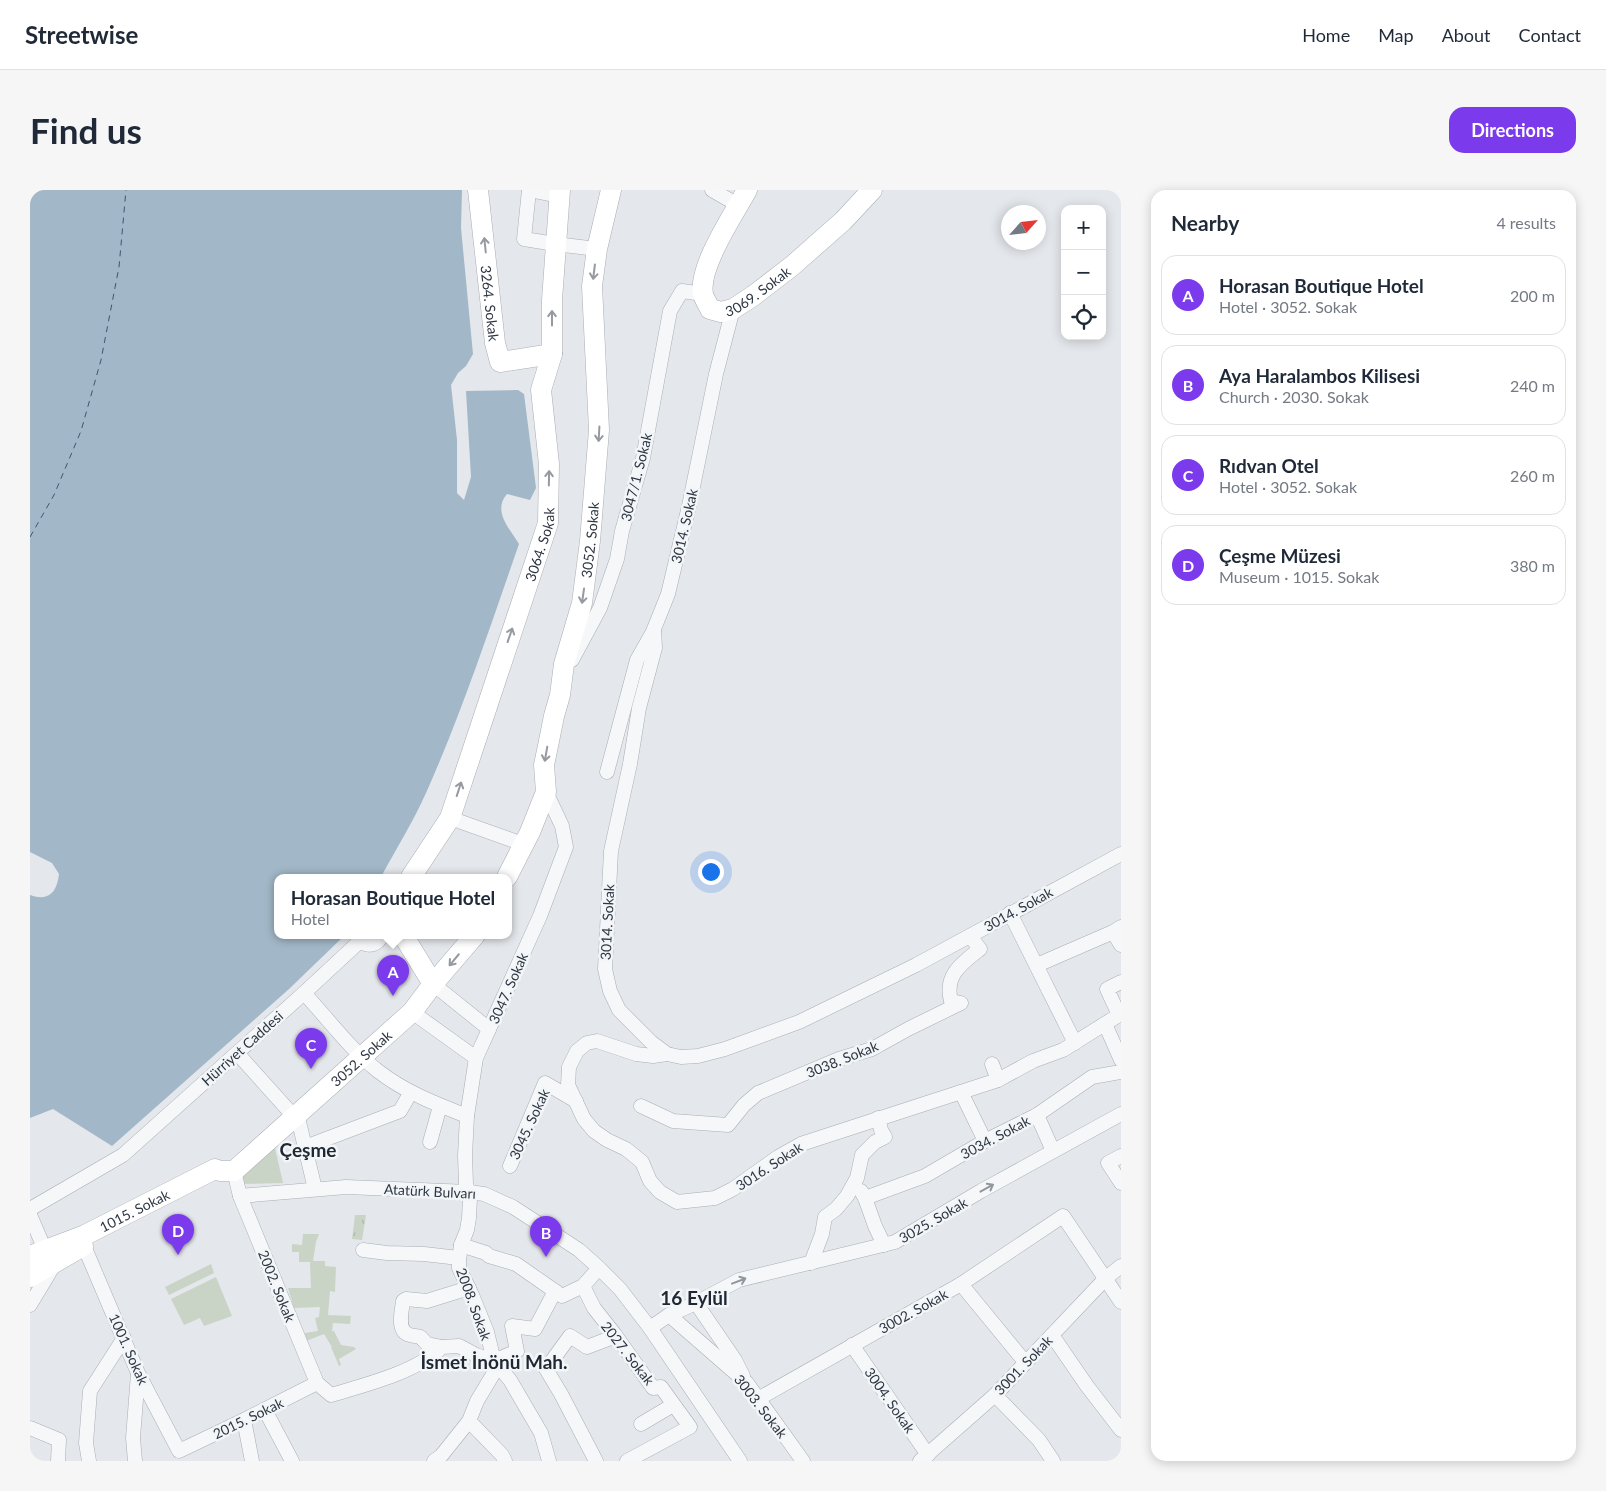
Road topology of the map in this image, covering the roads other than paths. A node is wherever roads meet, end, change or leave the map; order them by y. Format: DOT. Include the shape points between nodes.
graph roads {
  1 [pos="478,190"];
  2 [pos="529,190"];
  3 [pos="611,190"];
  4 [pos="712,190"];
  5 [pos="872,190"];
  6 [pos="559,193"];
  7 [pos="743,198"];
  8 [pos="555,244"];
  9 [pos="597,249"];
  10 [pos="703,294"];
  11 [pos="733,309"];
  12 [pos="552,354"];
  13 [pos="654,629"];
  14 [pos="562,678"];
  15 [pos="607,772"];
  16 [pos="546,792"];
  17 [pos="450,818"];
  18 [pos="523,844"];
  19 [pos="1121,854"];
  20 [pos="413,874"];
  21 [pos="508,874"];
  22 [pos="1010,913"];
  23 [pos="1117,929"];
  24 [pos="970,936"];
  25 [pos="358,939"];
  26 [pos="360,939"];
  27 [pos="380,939"];
  28 [pos="405,939"];
  29 [pos="470,939"];
  30 [pos="1121,945"];
  31 [pos="1037,965"];
  32 [pos="1121,982"];
  33 [pos="433,984"];
  34 [pos="304,993"];
  35 [pos="412,1012"];
  36 [pos="1105,1024"];
  37 [pos="490,1029"];
  38 [pos="1075,1043"];
  39 [pos="237,1053"];
  40 [pos="667,1054"];
  41 [pos="361,1056"];
  42 [pos="476,1058"];
  43 [pos="1121,1060"];
  44 [pos="992,1064"];
  45 [pos="1121,1072"];
  46 [pos="998,1080"];
  47 [pos="411,1092"];
  48 [pos="962,1092"];
  49 [pos="576,1101"];
  50 [pos="440,1106"];
  51 [pos="641,1106"];
  52 [pos="1121,1114"];
  53 [pos="1037,1115"];
  54 [pos="467,1116"];
  55 [pos="295,1118"];
  56 [pos="878,1118"];
  57 [pos="985,1141"];
  58 [pos="430,1142"];
  59 [pos="305,1147"];
  60 [pos="1054,1151"];
  61 [pos="1121,1156"];
  62 [pos="510,1166"];
  63 [pos="227,1171"];
  64 [pos="855,1182"];
  65 [pos="1121,1183"];
  66 [pos="315,1189"];
  67 [pos="469,1192"];
  68 [pos="240,1196"];
  69 [pos="865,1198"];
  70 [pos="30,1209"];
  71 [pos="30,1214"];
  72 [pos="884,1245"];
  73 [pos="84,1246"];
  74 [pos="363,1250"];
  75 [pos="460,1251"];
  76 [pos="39,1261"];
  77 [pos="811,1263"];
  78 [pos="1121,1266"];
  79 [pos="599,1268"];
  80 [pos="1106,1278"];
  81 [pos="961,1284"];
  82 [pos="583,1286"];
  83 [pos="469,1288"];
  84 [pos="554,1291"];
  85 [pos="1121,1302"];
  86 [pos="696,1303"];
  87 [pos="30,1305"];
  88 [pos="669,1315"];
  89 [pos="650,1328"];
  90 [pos="1052,1335"];
  91 [pos="616,1336"];
  92 [pos="124,1338"];
  93 [pos="852,1345"];
  94 [pos="442,1347"];
  95 [pos="1025,1362"];
  96 [pos="496,1364"];
  97 [pos="138,1373"];
  98 [pos="317,1383"];
  99 [pos="746,1383"];
  100 [pos="995,1395"];
  101 [pos="758,1399"];
  102 [pos="674,1405"];
  103 [pos="266,1410"];
  104 [pos="244,1420"];
  105 [pos="469,1421"];
  106 [pos="641,1424"];
  107 [pos="30,1428"];
  108 [pos="1121,1430"];
  109 [pos="179,1451"];
  110 [pos="924,1458"];
  111 [pos="58,1461"];
  112 [pos="89,1461"];
  113 [pos="135,1461"];
  114 [pos="252,1461"];
  115 [pos="292,1461"];
  116 [pos="434,1461"];
  117 [pos="505,1461"];
  118 [pos="549,1461"];
  119 [pos="596,1461"];
  120 [pos="627,1461"];
  121 [pos="740,1461"];
  122 [pos="803,1461"];
  123 [pos="1053,1461"];
  12 -- 1 [label="street, 3264. Sokak, one-way" via="500,362 495,343"];
  2 -- 6 [label="street"];
  2 -- 8 [label="street" via="524,239"];
  3 -- 9 [label="street, 3052. Sokak"];
  4 -- 7 [label="street"];
  5 -- 11 [label="street, 3069. Sokak" via="843,221 792,266"];
  6 -- 8 [label="street, 3064. Sokak"];
  7 -- 10 [label="street, 3069. Sokak" via="704,275"];
  8 -- 9 [label="street"];
  12 -- 8 [label="street, 3064. Sokak, one-way"];
  9 -- 14 [label="street, 3052. Sokak, one-way" via="592,286 599,439 582,603"];
  10 -- 11 [label="street, 3069. Sokak" via="710,309 720,312"];
  10 -- 14 [label="street, 3047/1. Sokak" via="682,291 670,312 643,458 617,559 600,608"];
  11 -- 13 [label="street, 3014. Sokak" via="668,594"];
  17 -- 12 [label="street, 3064. Sokak, one-way" via="548,522 550,464 541,390"];
  13 -- 15 [label="street" via="637,660"];
  13 -- 40 [label="street, 3014. Sokak" via="655,648 639,708 611,851 605,969 619,1010"];
  14 -- 16 [label="street, 3052. Sokak, one-way" via="544,765"];
  16 -- 18 [label="street, 3052. Sokak"];
  16 -- 37 [label="street, 3047. Sokak" via="562,826 566,847 540,916"];
  17 -- 18 [label="street"];
  17 -- 20 [label="street, 3064. Sokak"];
  18 -- 21 [label="street, 3052. Sokak"];
  19 -- 22 [label="street, 3014. Sokak"];
  22 -- 24 [label="street, 3014. Sokak"];
  22 -- 31 [label="street"];
  23 -- 30 [label="street"];
  23 -- 31 [label="street"];
  24 -- 40 [label="street, 3014. Sokak" via="799,1022 698,1056"];
  24 -- 51 [label="street, 3038. Sokak" via="980,949 955,969 948,992 950,1001 961,1004 872,1049 839,1059 758,1093 728,1125 673,1121"];
  25 -- 34 [label="street, Hürriyet Caddesi"];
  26 -- 27 [label="street" via="364,944 372,945"];
  28 -- 33 [label="street"];
  29 -- 33 [label="street, 3052. Sokak, one-way"];
  31 -- 38 [label="street"];
  32 -- 36 [label="street, 3016. Sokak" via="1107,989 1119,1015"];
  33 -- 35 [label="street, 3052. Sokak"];
  33 -- 37 [label="street"];
  34 -- 39 [label="street, Hürriyet Caddesi"];
  34 -- 41 [label="street"];
  35 -- 41 [label="street, 3052. Sokak"];
  35 -- 42 [label="street"];
  36 -- 38 [label="street, 3016. Sokak"];
  36 -- 43 [label="street"];
  37 -- 42 [label="street, 3047. Sokak"];
  38 -- 46 [label="street, 3016. Sokak"];
  39 -- 55 [label="street"];
  39 -- 70 [label="street, Hürriyet Caddesi" via="123,1155"];
  40 -- 49 [label="street, 3016. Sokak" via="636,1054 597,1041 587,1043 577,1051 569,1067 568,1085"];
  41 -- 47 [label="street"];
  41 -- 55 [label="street, 3052. Sokak"];
  42 -- 54 [label="street, 3047. Sokak"];
  44 -- 46 [label="street"];
  45 -- 53 [label="street, 3034. Sokak" via="1092,1077"];
  46 -- 48 [label="street, 3016. Sokak"];
  47 -- 50 [label="street"];
  47 -- 59 [label="street" via="400,1111"];
  48 -- 56 [label="street, 3016. Sokak"];
  48 -- 57 [label="street"];
  49 -- 56 [label="street, 3016. Sokak" via="594,1131 642,1162 650,1181 660,1192 677,1202 715,1198 801,1144"];
  49 -- 62 [label="street, 3045. Sokak" via="545,1083"];
  50 -- 54 [label="street"];
  50 -- 58 [label="street"];
  52 -- 60 [label="street, 3025. Sokak"];
  53 -- 57 [label="street, 3034. Sokak"];
  53 -- 60 [label="street"];
  54 -- 67 [label="street, 3047. Sokak" via="465,1156"];
  55 -- 59 [label="street"];
  55 -- 63 [label="street, 3052. Sokak"];
  56 -- 64 [label="street" via="885,1138 862,1155"];
  57 -- 69 [label="street, 3034. Sokak" via="925,1176"];
  59 -- 66 [label="street"];
  72 -- 60 [label="street, 3025. Sokak, one-way" via="895,1242"];
  61 -- 65 [label="street" via="1108,1163"];
  63 -- 68 [label="street, 2002. Sokak"];
  63 -- 73 [label="street, 1015. Sokak"];
  63 -- 76 [label="street, 1015. Sokak" via="215,1169"];
  64 -- 69 [label="street"];
  64 -- 77 [label="street" via="836,1209 825,1217"];
  66 -- 67 [label="street, Atatürk Bulvarı" via="346,1186"];
  66 -- 68 [label="street, Atatürk Bulvarı"];
  67 -- 75 [label="street" via="469,1218"];
  67 -- 79 [label="street, Atatürk Bulvarı" via="484,1194 513,1207 579,1250"];
  68 -- 98 [label="street, 2002. Sokak"];
  69 -- 72 [label="street"];
  71 -- 76 [label="street"];
  72 -- 77 [label="street, 3025. Sokak"];
  73 -- 76 [label="street, 1015. Sokak"];
  73 -- 92 [label="street, 1001. Sokak"];
  74 -- 75 [label="street" via="424,1254"];
  75 -- 83 [label="street, 2008. Sokak" via="459,1268"];
  75 -- 84 [label="street" via="486,1252 489,1256 516,1264"];
  76 -- 87 [label="street"];
  86 -- 77 [label="street, 3025. Sokak, one-way" via="739,1280"];
  78 -- 80 [label="street, 3001. Sokak"];
  79 -- 82 [label="street"];
  79 -- 89 [label="street, Atatürk Bulvarı"];
  80 -- 81 [label="street, 3002. Sokak" via="1063,1216"];
  80 -- 85 [label="street"];
  80 -- 90 [label="street, 3001. Sokak"];
  81 -- 93 [label="street, 3002. Sokak"];
  81 -- 95 [label="street"];
  82 -- 84 [label="street" via="562,1296"];
  82 -- 91 [label="street, 2027. Sokak" via="594,1308"];
  83 -- 94 [label="street" via="427,1301 403,1301 400,1325 404,1332 421,1336 427,1344"];
  83 -- 96 [label="street, 2008. Sokak"];
  84 -- 96 [label="street" via="536,1329 512,1326 517,1351"];
  86 -- 88 [label="street, 3025. Sokak"];
  86 -- 99 [label="street" via="735,1360"];
  88 -- 89 [label="street, 3025. Sokak"];
  88 -- 99 [label="street, 3003. Sokak"];
  89 -- 121 [label="street, Atatürk Bulvarı"];
  90 -- 95 [label="street, 3001. Sokak"];
  90 -- 108 [label="street"];
  91 -- 102 [label="street, 2027. Sokak" via="653,1388 661,1387"];
  91 -- 119 [label="street" via="587,1347 570,1336 546,1369"];
  92 -- 97 [label="street, 1001. Sokak"];
  92 -- 112 [label="street" via="90,1391 86,1443"];
  93 -- 101 [label="street, 3002. Sokak"];
  93 -- 110 [label="street, 3004. Sokak"];
  94 -- 96 [label="street" via="459,1346"];
  94 -- 98 [label="street, 2002. Sokak" via="403,1372 331,1395"];
  95 -- 100 [label="street, 3001. Sokak"];
  96 -- 105 [label="street"];
  96 -- 118 [label="street, 2008. Sokak" via="510,1380 541,1433"];
  97 -- 109 [label="street, 1001. Sokak"];
  97 -- 113 [label="street" via="133,1438"];
  98 -- 103 [label="street, 2015. Sokak"];
  99 -- 101 [label="street, 3003. Sokak"];
  100 -- 110 [label="street, 3001. Sokak"];
  100 -- 123 [label="street" via="1039,1440"];
  101 -- 122 [label="street, 3003. Sokak"];
  102 -- 106 [label="street"];
  102 -- 120 [label="street, 2027. Sokak" via="690,1427"];
  103 -- 104 [label="street, 2015. Sokak"];
  103 -- 115 [label="street"];
  104 -- 109 [label="street, 2015. Sokak"];
  104 -- 114 [label="street"];
  105 -- 116 [label="street"];
  105 -- 117 [label="street"];
  107 -- 111 [label="street" via="59,1440"];
}
